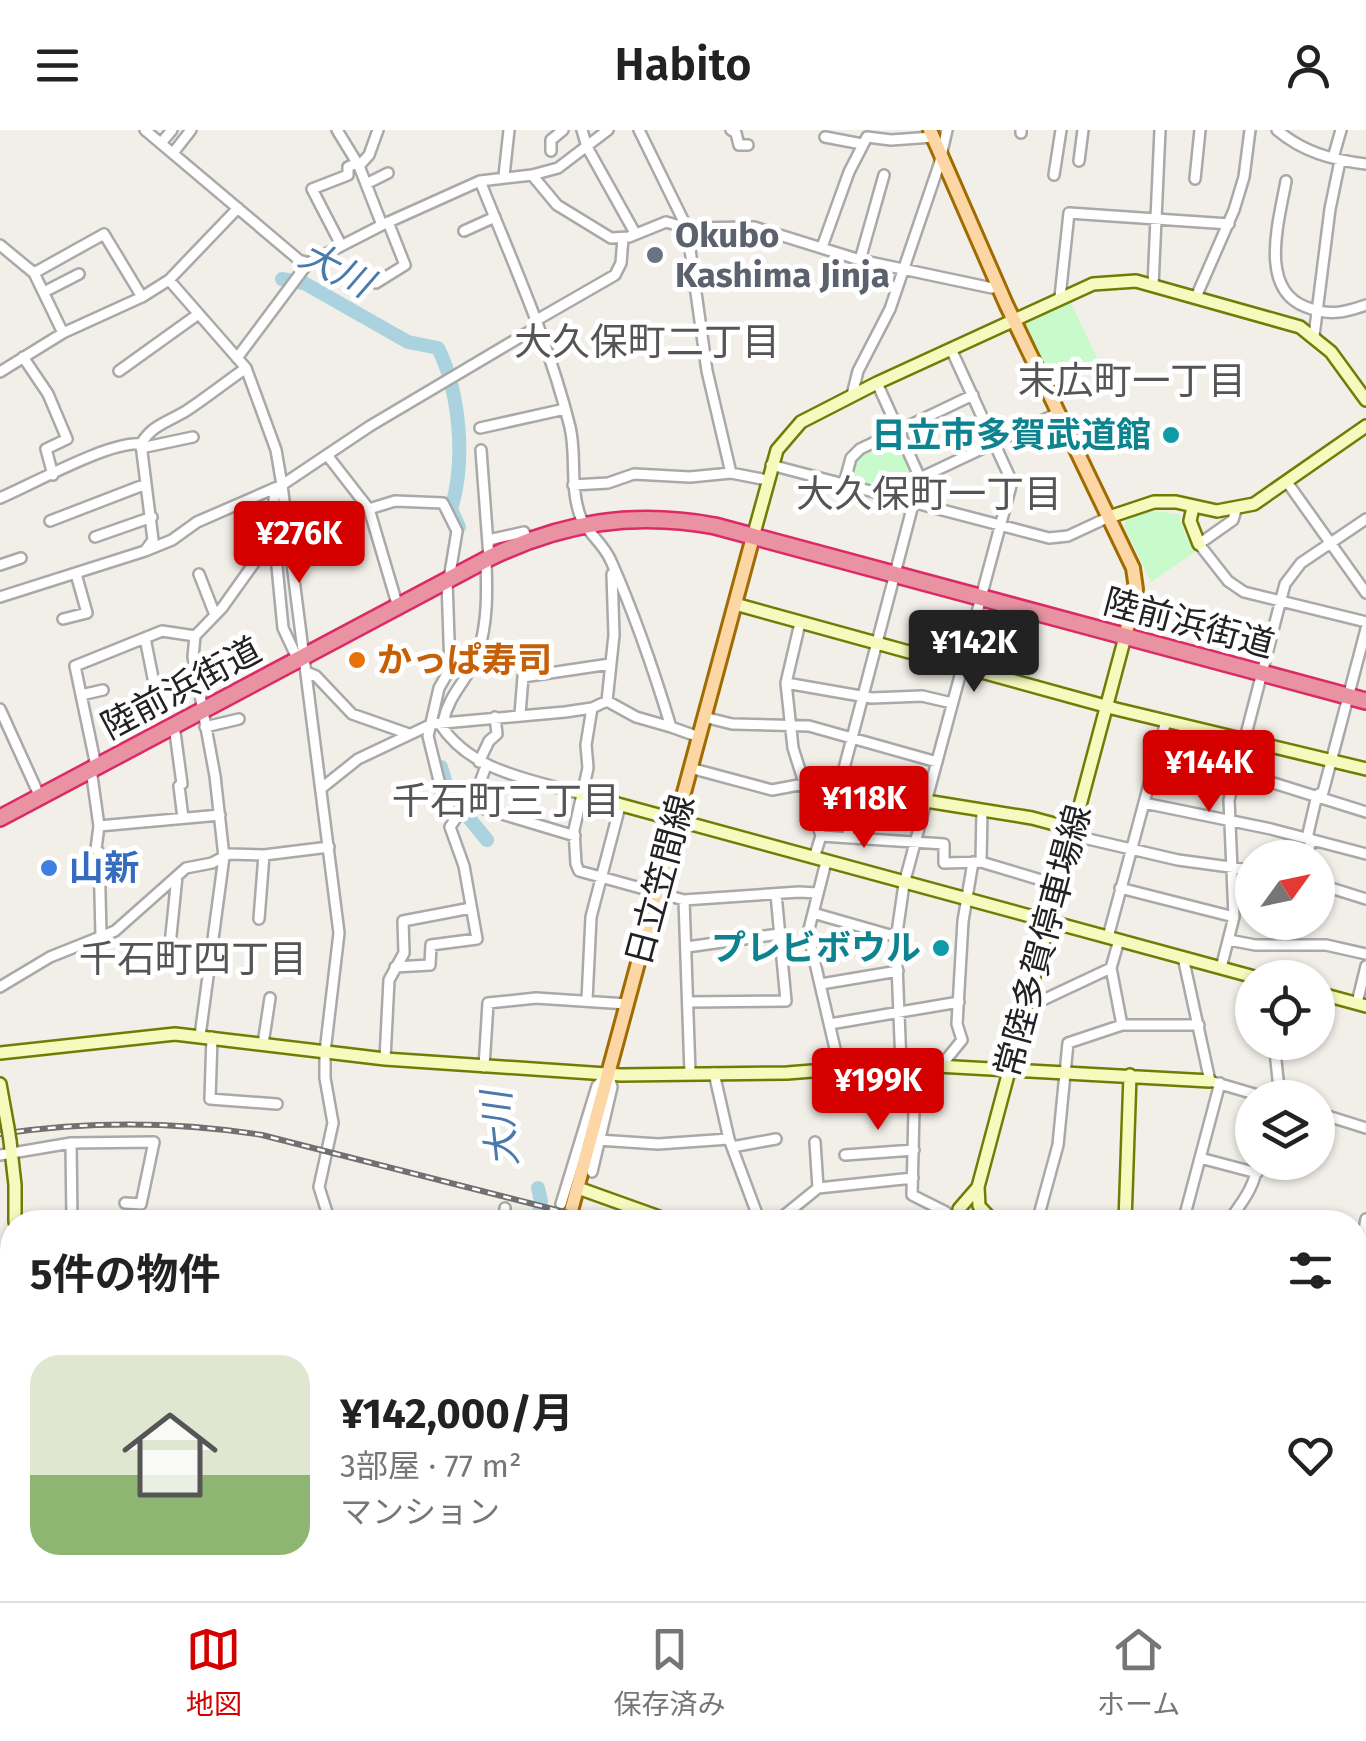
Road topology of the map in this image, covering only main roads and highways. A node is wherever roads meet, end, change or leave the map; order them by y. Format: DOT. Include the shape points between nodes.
graph roads {
  1 [pos="931,133"];
  2 [pos="753,537"];
  3 [pos="1125,637"];
  4 [pos="1358,699"];
  5 [pos="0,818"];
  6 [pos="572,1210"];
  1 -- 3 [label="main road" via="1136,579"];
  2 -- 3 [label="highway, 陸前浜街道"];
  2 -- 5 [label="highway, 陸前浜街道" via="659,518 583,524 528,540 398,606 204,719 174,726"];
  2 -- 6 [label="main road, 日立笠間線"];
  3 -- 4 [label="highway, 陸前浜街道"];
}
